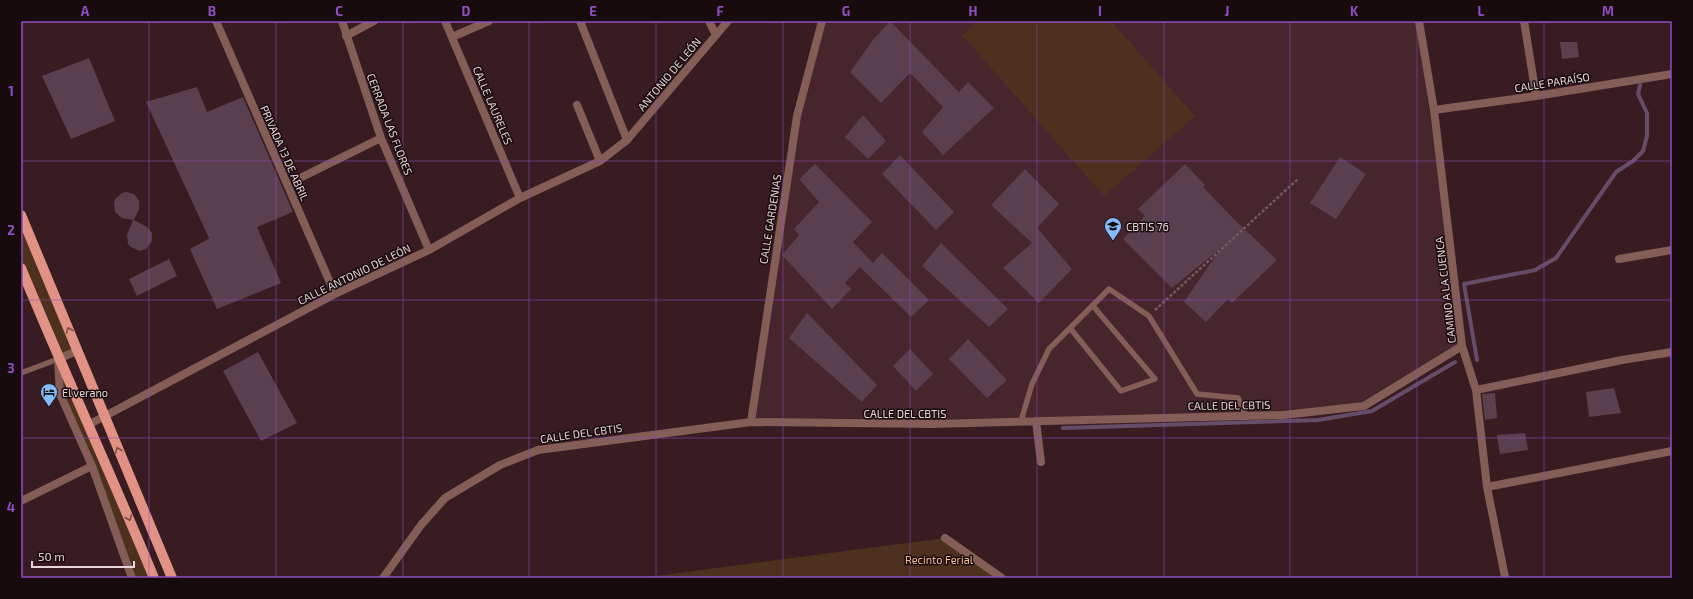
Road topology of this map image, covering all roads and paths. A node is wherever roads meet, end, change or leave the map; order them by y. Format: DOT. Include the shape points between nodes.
graph roads {
  1 [pos="216,21"];
  2 [pos="342,21"];
  3 [pos="374,21"];
  4 [pos="445,21"];
  5 [pos="489,21"];
  6 [pos="580,21"];
  7 [pos="709,21"];
  8 [pos="728,21"];
  9 [pos="822,21"];
  10 [pos="1420,21"];
  11 [pos="1524,21"];
  12 [pos="346,36"];
  13 [pos="716,36"];
  14 [pos="452,37"];
  15 [pos="1672,74"];
  16 [pos="1536,96"];
  17 [pos="577,106"];
  18 [pos="1434,110"];
  19 [pos="382,138"];
  20 [pos="627,140"];
  21 [pos="600,161"];
  22 [pos="298,179"];
  23 [pos="1298,179"];
  24 [pos="520,198"];
  25 [pos="21,215"];
  26 [pos="429,250"];
  27 [pos="1672,250"];
  28 [pos="1619,259"];
  29 [pos="21,268"];
  30 [pos="335,294"];
  31 [pos="1093,306"];
  32 [pos="1149,316"];
  33 [pos="1070,328"];
  34 [pos="1462,346"];
  35 [pos="78,351"];
  36 [pos="1672,352"];
  37 [pos="58,359"];
  38 [pos="21,373"];
  39 [pos="1476,390"];
  40 [pos="1246,415"];
  41 [pos="105,417"];
  42 [pos="1021,421"];
  43 [pos="1036,421"];
  44 [pos="750,422"];
  45 [pos="88,425"];
  46 [pos="1672,451"];
  47 [pos="1041,462"];
  48 [pos="92,466"];
  49 [pos="1487,487"];
  50 [pos="21,501"];
  51 [pos="944,538"];
  52 [pos="132,578"];
  53 [pos="154,578"];
  54 [pos="172,578"];
  55 [pos="384,578"];
  56 [pos="1002,578"];
  57 [pos="1506,578"];
  1 -- 30 [label="street, PRIVADA 13 DE ABRIL"];
  2 -- 12 [label="street, CERRADA LAS FLORES"];
  3 -- 12 [label="street"];
  4 -- 14 [label="street, CALLE LAURELES"];
  5 -- 14 [label="street"];
  6 -- 20 [label="street"];
  7 -- 13 [label="street"];
  8 -- 13 [label="street, ANTONIO DE LEÓN"];
  9 -- 44 [label="street, CALLE GARDENIAS" via="797,116"];
  10 -- 18 [label="street, CAMINO A LA CUENCA"];
  11 -- 16 [label="street"];
  12 -- 19 [label="street, CERRADA LAS FLORES"];
  13 -- 20 [label="street, ANTONIO DE LEÓN"];
  14 -- 24 [label="street, CALLE LAURELES"];
  15 -- 16 [label="street, CALLE PARAÍSO"];
  16 -- 18 [label="street, CALLE PARAÍSO"];
  17 -- 21 [label="street"];
  18 -- 34 [label="street, CAMINO A LA CUENCA"];
  19 -- 22 [label="street"];
  19 -- 26 [label="street, CERRADA LAS FLORES"];
  20 -- 21 [label="street, CALLE ANTONIO DE LEÓN"];
  21 -- 24 [label="street, CALLE ANTONIO DE LEÓN"];
  23 -- 32 [label="path"];
  24 -- 26 [label="street, CALLE ANTONIO DE LEÓN"];
  35 -- 25 [label="main road, one-way"];
  26 -- 30 [label="street, CALLE ANTONIO DE LEÓN"];
  27 -- 28 [label="street"];
  29 -- 37 [label="main road"];
  30 -- 41 [label="street, CALLE ANTONIO DE LEÓN"];
  31 -- 32 [label="lane" via="1109,290"];
  31 -- 33 [label="lane"];
  31 -- 33 [label="lane" via="1155,379 1121,391"];
  32 -- 40 [label="lane" via="1197,394 1238,398"];
  33 -- 42 [label="lane" via="1049,349 1032,384"];
  34 -- 39 [label="street, CAMINO A LA CUENCA"];
  34 -- 40 [label="street, CALLE DEL CBTIS" via="1364,406 1284,415"];
  35 -- 37 [label="street"];
  35 -- 41 [label="main road"];
  36 -- 39 [label="street"];
  37 -- 38 [label="lane"];
  37 -- 45 [label="main road"];
  37 -- 48 [label="street" via="60,394"];
  39 -- 49 [label="street, CAMINO A LA CUENCA"];
  40 -- 43 [label="street, CALLE DEL CBTIS"];
  41 -- 45 [label="street, CALLE ANTONIO DE LEÓN"];
  54 -- 41 [label="main road, one-way"];
  42 -- 43 [label="street, CALLE DEL CBTIS"];
  42 -- 44 [label="street, CALLE DEL CBTIS" via="932,424"];
  43 -- 47 [label="street"];
  44 -- 55 [label="street, CALLE DEL CBTIS" via="538,450 500,465 445,498 421,525"];
  45 -- 53 [label="main road, one-way"];
  46 -- 49 [label="street"];
  48 -- 50 [label="street"];
  48 -- 52 [label="street"];
  49 -- 57 [label="street, CAMINO A LA CUENCA"];
  51 -- 56 [label="street"];
}
